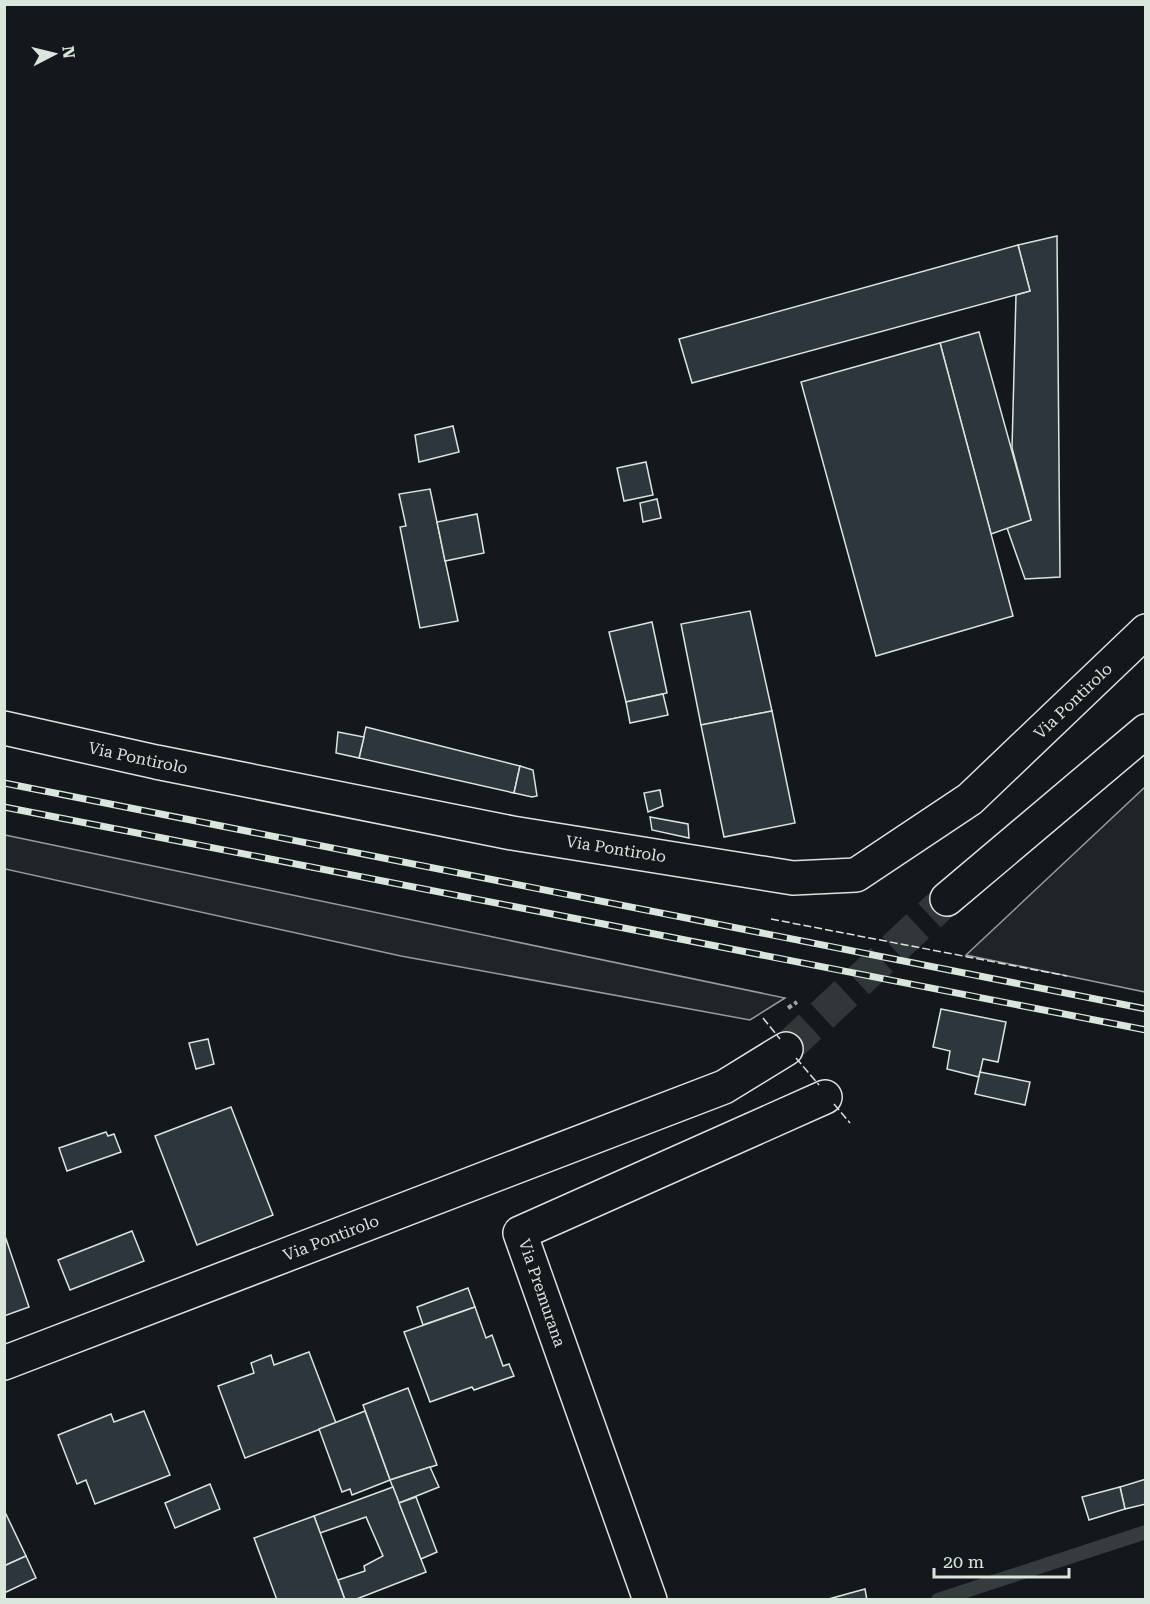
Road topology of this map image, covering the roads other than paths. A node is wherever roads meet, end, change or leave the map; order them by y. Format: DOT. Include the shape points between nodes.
graph roads {
  1 [pos="1146,631"];
  2 [pos="4,728"];
  3 [pos="1146,731"];
  4 [pos="947,899"];
  5 [pos="786,1049"];
  6 [pos="825,1097"];
  7 [pos="4,1363"];
  8 [pos="650,1599"];
  1 -- 2 [label="street, Via Pontirolo" via="970,799 856,875 793,878 512,833"];
  3 -- 4 [label="street"];
  5 -- 7 [label="street, Via Pontirolo" via="724,1087"];
  6 -- 8 [label="street, Via Premurana" via="520,1233"];
}
